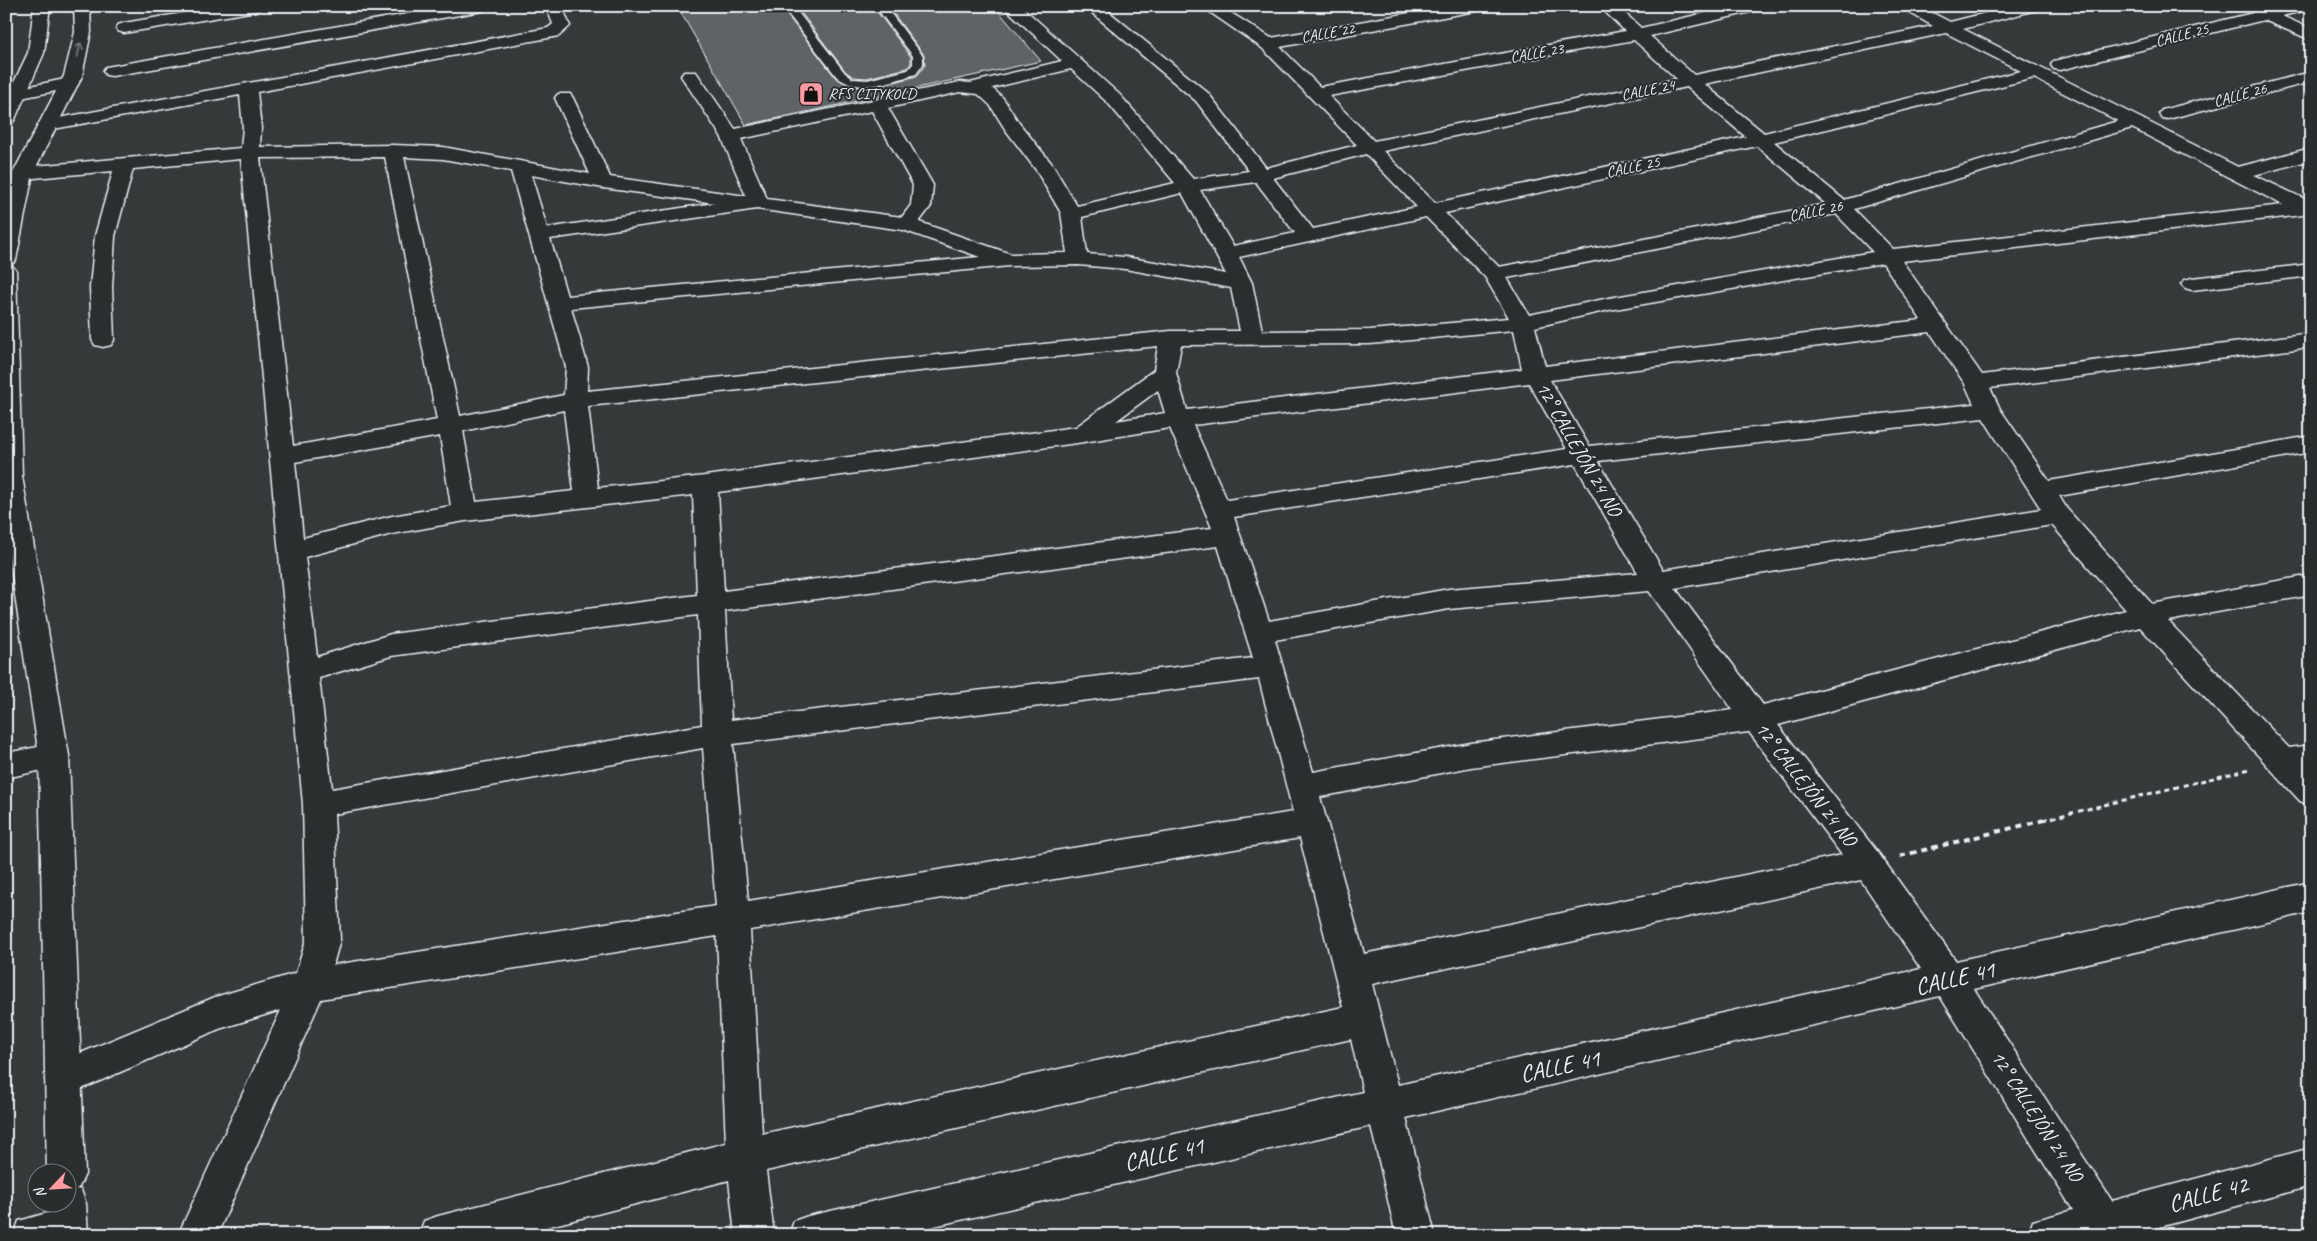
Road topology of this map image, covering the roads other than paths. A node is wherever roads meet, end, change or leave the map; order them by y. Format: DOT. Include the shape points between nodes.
graph roads {
  1 [pos="42,6"];
  2 [pos="82,6"];
  3 [pos="256,6"];
  4 [pos="482,6"];
  5 [pos="554,6"];
  6 [pos="787,6"];
  7 [pos="880,6"];
  8 [pos="1011,6"];
  9 [pos="1092,6"];
  10 [pos="1209,6"];
  11 [pos="1476,6"];
  12 [pos="1607,6"];
  13 [pos="1757,6"];
  14 [pos="1906,6"];
  15 [pos="2034,6"];
  16 [pos="2245,6"];
  17 [pos="2304,6"];
  18 [pos="2264,14"];
  19 [pos="124,28"];
  20 [pos="1946,28"];
  21 [pos="1638,34"];
  22 [pos="2311,35"];
  23 [pos="1268,44"];
  24 [pos="1074,63"];
  25 [pos="2060,65"];
  26 [pos="112,71"];
  27 [pos="2037,72"];
  28 [pos="690,76"];
  29 [pos="2311,77"];
  30 [pos="1690,81"];
  31 [pos="70,83"];
  32 [pos="248,87"];
  33 [pos="974,87"];
  34 [pos="1316,93"];
  35 [pos="12,95"];
  36 [pos="564,98"];
  37 [pos="877,105"];
  38 [pos="2168,114"];
  39 [pos="6,119"];
  40 [pos="2133,122"];
  41 [pos="48,125"];
  42 [pos="730,136"];
  43 [pos="1760,140"];
  44 [pos="1369,148"];
  45 [pos="393,151"];
  46 [pos="250,153"];
  47 [pos="2311,154"];
  48 [pos="125,163"];
  49 [pos="519,167"];
  50 [pos="2235,174"];
  51 [pos="15,175"];
  52 [pos="1262,175"];
  53 [pos="603,182"];
  54 [pos="1188,186"];
  55 [pos="759,203"];
  56 [pos="1841,207"];
  57 [pos="2307,208"];
  58 [pos="1429,209"];
  59 [pos="1071,213"];
  60 [pos="907,224"];
  61 [pos="538,235"];
  62 [pos="1307,235"];
  63 [pos="1227,253"];
  64 [pos="1888,256"];
  65 [pos="1078,259"];
  66 [pos="6,260"];
  67 [pos="1009,260"];
  68 [pos="6,270"];
  69 [pos="2311,270"];
  70 [pos="1494,274"];
  71 [pos="1240,284"];
  72 [pos="2192,284"];
  73 [pos="558,303"];
  74 [pos="1523,323"];
  75 [pos="1936,325"];
  76 [pos="1171,338"];
  77 [pos="1252,338"];
  78 [pos="104,340"];
  79 [pos="2308,343"];
  80 [pos="1165,373"];
  81 [pos="1535,374"];
  82 [pos="1976,383"];
  83 [pos="575,400"];
  84 [pos="1989,410"];
  85 [pos="1178,419"];
  86 [pos="450,426"];
  87 [pos="1077,435"];
  88 [pos="2311,444"];
  89 [pos="1583,455"];
  90 [pos="281,456"];
  91 [pos="705,485"];
  92 [pos="2041,491"];
  93 [pos="587,497"];
  94 [pos="465,512"];
  95 [pos="2058,515"];
  96 [pos="1223,523"];
  97 [pos="291,551"];
  98 [pos="1656,582"];
  99 [pos="2311,585"];
  100 [pos="710,602"];
  101 [pos="2146,615"];
  102 [pos="1258,632"];
  103 [pos="1270,667"];
  104 [pos="304,672"];
  105 [pos="1756,719"];
  106 [pos="717,734"];
  107 [pos="54,756"];
  108 [pos="2297,759"];
  109 [pos="6,766"];
  110 [pos="1303,787"];
  111 [pos="2311,792"];
  112 [pos="318,804"];
  113 [pos="1313,822"];
  114 [pos="1868,864"];
  115 [pos="2311,897"];
  116 [pos="733,918"];
  117 [pos="1352,972"];
  118 [pos="1949,980"];
  119 [pos="310,985"];
  120 [pos="1363,1019"];
  121 [pos="64,1078"];
  122 [pos="1386,1104"];
  123 [pos="745,1157"];
  124 [pos="66,1164"];
  125 [pos="2311,1167"];
  126 [pos="2108,1229"];
  127 [pos="197,1235"];
  128 [pos="438,1235"];
  129 [pos="755,1235"];
  130 [pos="808,1235"];
  131 [pos="1416,1235"];
  132 [pos="2047,1235"];
  1 -- 35 [label="street" via="36,53"];
  31 -- 2 [label="street, one-way" via="83,32"];
  3 -- 19 [label="street"];
  4 -- 26 [label="street"];
  5 -- 32 [label="street" via="562,26 553,32"];
  6 -- 7 [label="lane" via="841,75 850,82 861,83 912,72 918,64 918,56"];
  8 -- 24 [label="street"];
  9 -- 52 [label="street" via="1202,97"];
  10 -- 23 [label="street, 12° CALLEJÓN 24 NO"];
  11 -- 23 [label="street, CALLE 22"];
  12 -- 21 [label="street"];
  13 -- 21 [label="street, CALLE 23"];
  14 -- 20 [label="street"];
  15 -- 20 [label="street, CALLE 24"];
  16 -- 18 [label="street"];
  17 -- 18 [label="street, CALLE 25"];
  18 -- 22 [label="street"];
  18 -- 25 [label="street, CALLE 25"];
  20 -- 27 [label="street"];
  20 -- 30 [label="street, CALLE 24"];
  21 -- 30 [label="street"];
  21 -- 34 [label="street, CALLE 23"];
  23 -- 34 [label="street, 12° CALLEJÓN 24 NO"];
  24 -- 33 [label="street"];
  24 -- 54 [label="street" via="1114,98"];
  27 -- 40 [label="street"];
  27 -- 43 [label="street, CALLE 25"];
  28 -- 42 [label="street"];
  29 -- 38 [label="street, CALLE 26"];
  30 -- 43 [label="street"];
  30 -- 44 [label="street, CALLE 24"];
  31 -- 35 [label="street"];
  31 -- 41 [label="street"];
  32 -- 41 [label="street"];
  32 -- 46 [label="street" via="252,128"];
  33 -- 37 [label="street" via="960,87"];
  33 -- 59 [label="street" via="983,89 997,102 1045,168"];
  34 -- 44 [label="street, 12° CALLEJÓN 24 NO"];
  35 -- 39 [label="street"];
  36 -- 53 [label="street"];
  37 -- 42 [label="street"];
  37 -- 60 [label="street" via="923,185 921,206"];
  40 -- 50 [label="street"];
  40 -- 56 [label="street, CALLE 26"];
  41 -- 51 [label="street"];
  42 -- 55 [label="street"];
  43 -- 56 [label="street"];
  43 -- 58 [label="street, CALLE 25"];
  44 -- 52 [label="street, CALLE 24"];
  44 -- 58 [label="street, 12° CALLEJÓN 24 NO"];
  45 -- 46 [label="street"];
  45 -- 49 [label="street" via="443,153"];
  45 -- 86 [label="street"];
  46 -- 48 [label="street"];
  46 -- 90 [label="street"];
  47 -- 50 [label="street"];
  48 -- 51 [label="street"];
  48 -- 78 [label="street" via="105,236 101,287"];
  49 -- 53 [label="street"];
  49 -- 61 [label="street"];
  50 -- 57 [label="street"];
  51 -- 66 [label="street"];
  52 -- 54 [label="street, CALLE 24"];
  52 -- 62 [label="street"];
  53 -- 55 [label="street"];
  54 -- 59 [label="street, CALLE 24"];
  54 -- 63 [label="street"];
  55 -- 60 [label="street"];
  55 -- 61 [label="street"];
  56 -- 64 [label="street"];
  56 -- 70 [label="street, CALLE 26"];
  57 -- 64 [label="street"];
  58 -- 62 [label="street, CALLE 25"];
  58 -- 70 [label="street, 12° CALLEJÓN 24 NO"];
  59 -- 65 [label="street"];
  60 -- 67 [label="street"];
  61 -- 73 [label="street"];
  62 -- 63 [label="street, CALLE 25"];
  63 -- 71 [label="street"];
  64 -- 74 [label="street" via="1610,304"];
  64 -- 75 [label="street"];
  65 -- 67 [label="street"];
  65 -- 71 [label="street" via="1125,263"];
  67 -- 73 [label="street"];
  68 -- 107 [label="street" via="10,476"];
  69 -- 72 [label="street"];
  70 -- 74 [label="street, 12° CALLEJÓN 24 NO"];
  71 -- 77 [label="street"];
  73 -- 83 [label="street" via="577,367"];
  74 -- 77 [label="street" via="1370,337"];
  74 -- 81 [label="street, 12° CALLEJÓN 24 NO"];
  75 -- 81 [label="street"];
  75 -- 82 [label="street"];
  76 -- 77 [label="street"];
  76 -- 80 [label="street"];
  76 -- 83 [label="street"];
  79 -- 82 [label="street"];
  80 -- 85 [label="street"];
  80 -- 87 [label="street" via="1130,401"];
  81 -- 85 [label="street"];
  81 -- 89 [label="street, 12° CALLEJÓN 24 NO"];
  82 -- 84 [label="street"];
  83 -- 86 [label="street"];
  83 -- 93 [label="street"];
  84 -- 89 [label="street"];
  84 -- 92 [label="street"];
  85 -- 87 [label="street"];
  85 -- 96 [label="street"];
  86 -- 90 [label="street"];
  86 -- 94 [label="street"];
  87 -- 91 [label="street"];
  88 -- 92 [label="street"];
  89 -- 96 [label="street"];
  89 -- 98 [label="street, 12° CALLEJÓN 24 NO"];
  90 -- 97 [label="street"];
  91 -- 93 [label="street"];
  91 -- 100 [label="street"];
  92 -- 95 [label="street"];
  93 -- 94 [label="street"];
  94 -- 97 [label="street" via="392,525"];
  95 -- 98 [label="street"];
  95 -- 101 [label="street"];
  96 -- 100 [label="street"];
  96 -- 102 [label="street"];
  97 -- 104 [label="street"];
  98 -- 102 [label="street" via="1450,598"];
  98 -- 105 [label="street, 12° CALLEJÓN 24 NO"];
  99 -- 101 [label="street"];
  100 -- 104 [label="street" via="391,645"];
  100 -- 106 [label="street"];
  101 -- 105 [label="street"];
  101 -- 108 [label="street"];
  102 -- 103 [label="street"];
  103 -- 106 [label="street"];
  103 -- 110 [label="street"];
  104 -- 112 [label="street"];
  105 -- 110 [label="street" via="1471,755"];
  105 -- 114 [label="street, 12° CALLEJÓN 24 NO"];
  106 -- 112 [label="street"];
  106 -- 116 [label="street"];
  107 -- 109 [label="street"];
  107 -- 121 [label="street"];
  108 -- 111 [label="street"];
  110 -- 113 [label="street"];
  112 -- 119 [label="street" via="323,940"];
  113 -- 116 [label="street"];
  113 -- 117 [label="street"];
  114 -- 117 [label="street"];
  114 -- 118 [label="street, 12° CALLEJÓN 24 NO"];
  115 -- 118 [label="street, CALLE 41"];
  116 -- 119 [label="street"];
  116 -- 123 [label="street"];
  117 -- 120 [label="street"];
  118 -- 122 [label="street, CALLE 41"];
  118 -- 126 [label="street, 12° CALLEJÓN 24 NO"];
  119 -- 121 [label="street" via="215,1014"];
  119 -- 127 [label="street"];
  120 -- 122 [label="street"];
  120 -- 123 [label="street"];
  121 -- 124 [label="street"];
  122 -- 130 [label="street, CALLE 41"];
  122 -- 131 [label="street"];
  123 -- 128 [label="street"];
  123 -- 129 [label="street"];
  125 -- 126 [label="street, CALLE 42"];
  126 -- 132 [label="street, CALLE 42"];
}
